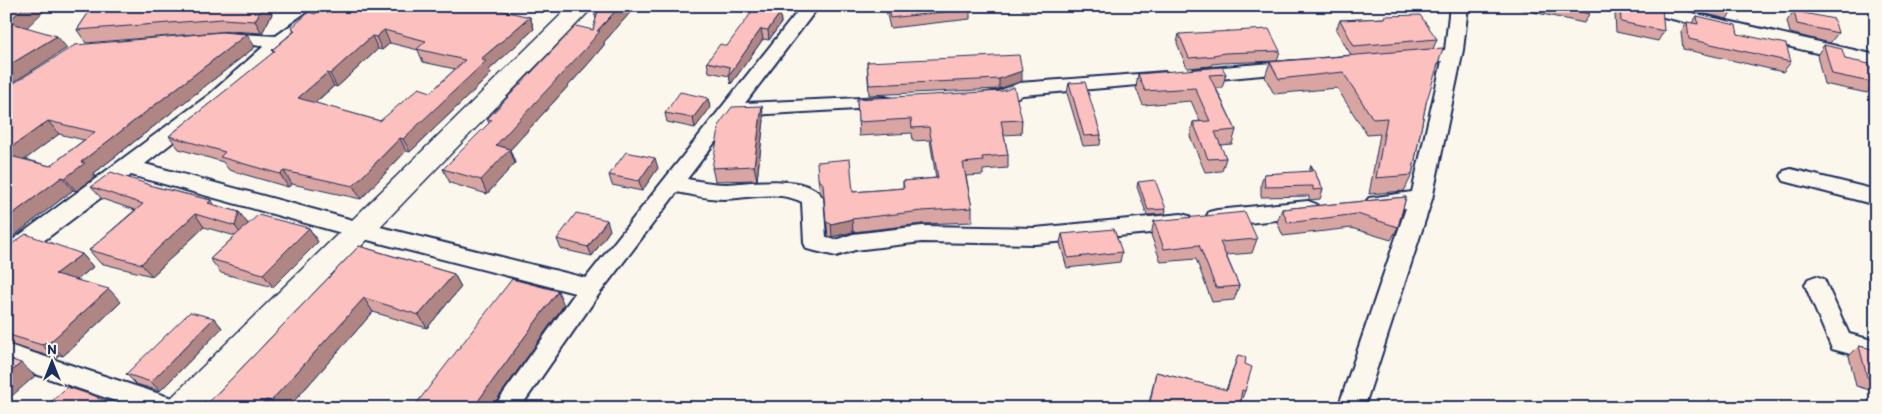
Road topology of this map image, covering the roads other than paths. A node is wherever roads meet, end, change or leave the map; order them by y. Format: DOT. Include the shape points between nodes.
graph roads {
  1 [pos="329,6"];
  2 [pos="583,6"];
  3 [pos="812,6"];
  4 [pos="1459,6"];
  5 [pos="1638,6"];
  6 [pos="203,39"];
  7 [pos="280,42"];
  8 [pos="1453,55"];
  9 [pos="1394,59"];
  10 [pos="1876,61"];
  11 [pos="1315,66"];
  12 [pos="973,98"];
  13 [pos="905,102"];
  14 [pos="730,110"];
  15 [pos="128,168"];
  16 [pos="1791,176"];
  17 [pos="672,184"];
  18 [pos="1421,198"];
  19 [pos="1876,198"];
  20 [pos="360,230"];
  21 [pos="6,257"];
  22 [pos="1816,284"];
  23 [pos="591,288"];
  24 [pos="1876,351"];
  25 [pos="6,354"];
  26 [pos="168,408"];
  27 [pos="183,408"];
  28 [pos="506,408"];
  29 [pos="1351,408"];
  1 -- 7 [label="street"];
  2 -- 20 [label="main road"];
  3 -- 14 [label="street"];
  4 -- 8 [label="street"];
  5 -- 10 [label="street"];
  6 -- 7 [label="street"];
  7 -- 15 [label="street" via="217,98"];
  8 -- 9 [label="street"];
  8 -- 18 [label="street"];
  11 -- 12 [label="street" via="1019,89 1002,97"];
  13 -- 14 [label="street"];
  14 -- 17 [label="street"];
  15 -- 20 [label="street"];
  15 -- 21 [label="street"];
  16 -- 19 [label="street"];
  17 -- 18 [label="street" via="715,191 800,190 812,198 815,244 836,248 853,242 922,234 1035,236"];
  17 -- 23 [label="street"];
  18 -- 29 [label="street"];
  20 -- 23 [label="street"];
  20 -- 27 [label="main road"];
  22 -- 24 [label="street" via="1840,342"];
  23 -- 28 [label="street"];
  25 -- 26 [label="street"];
}
